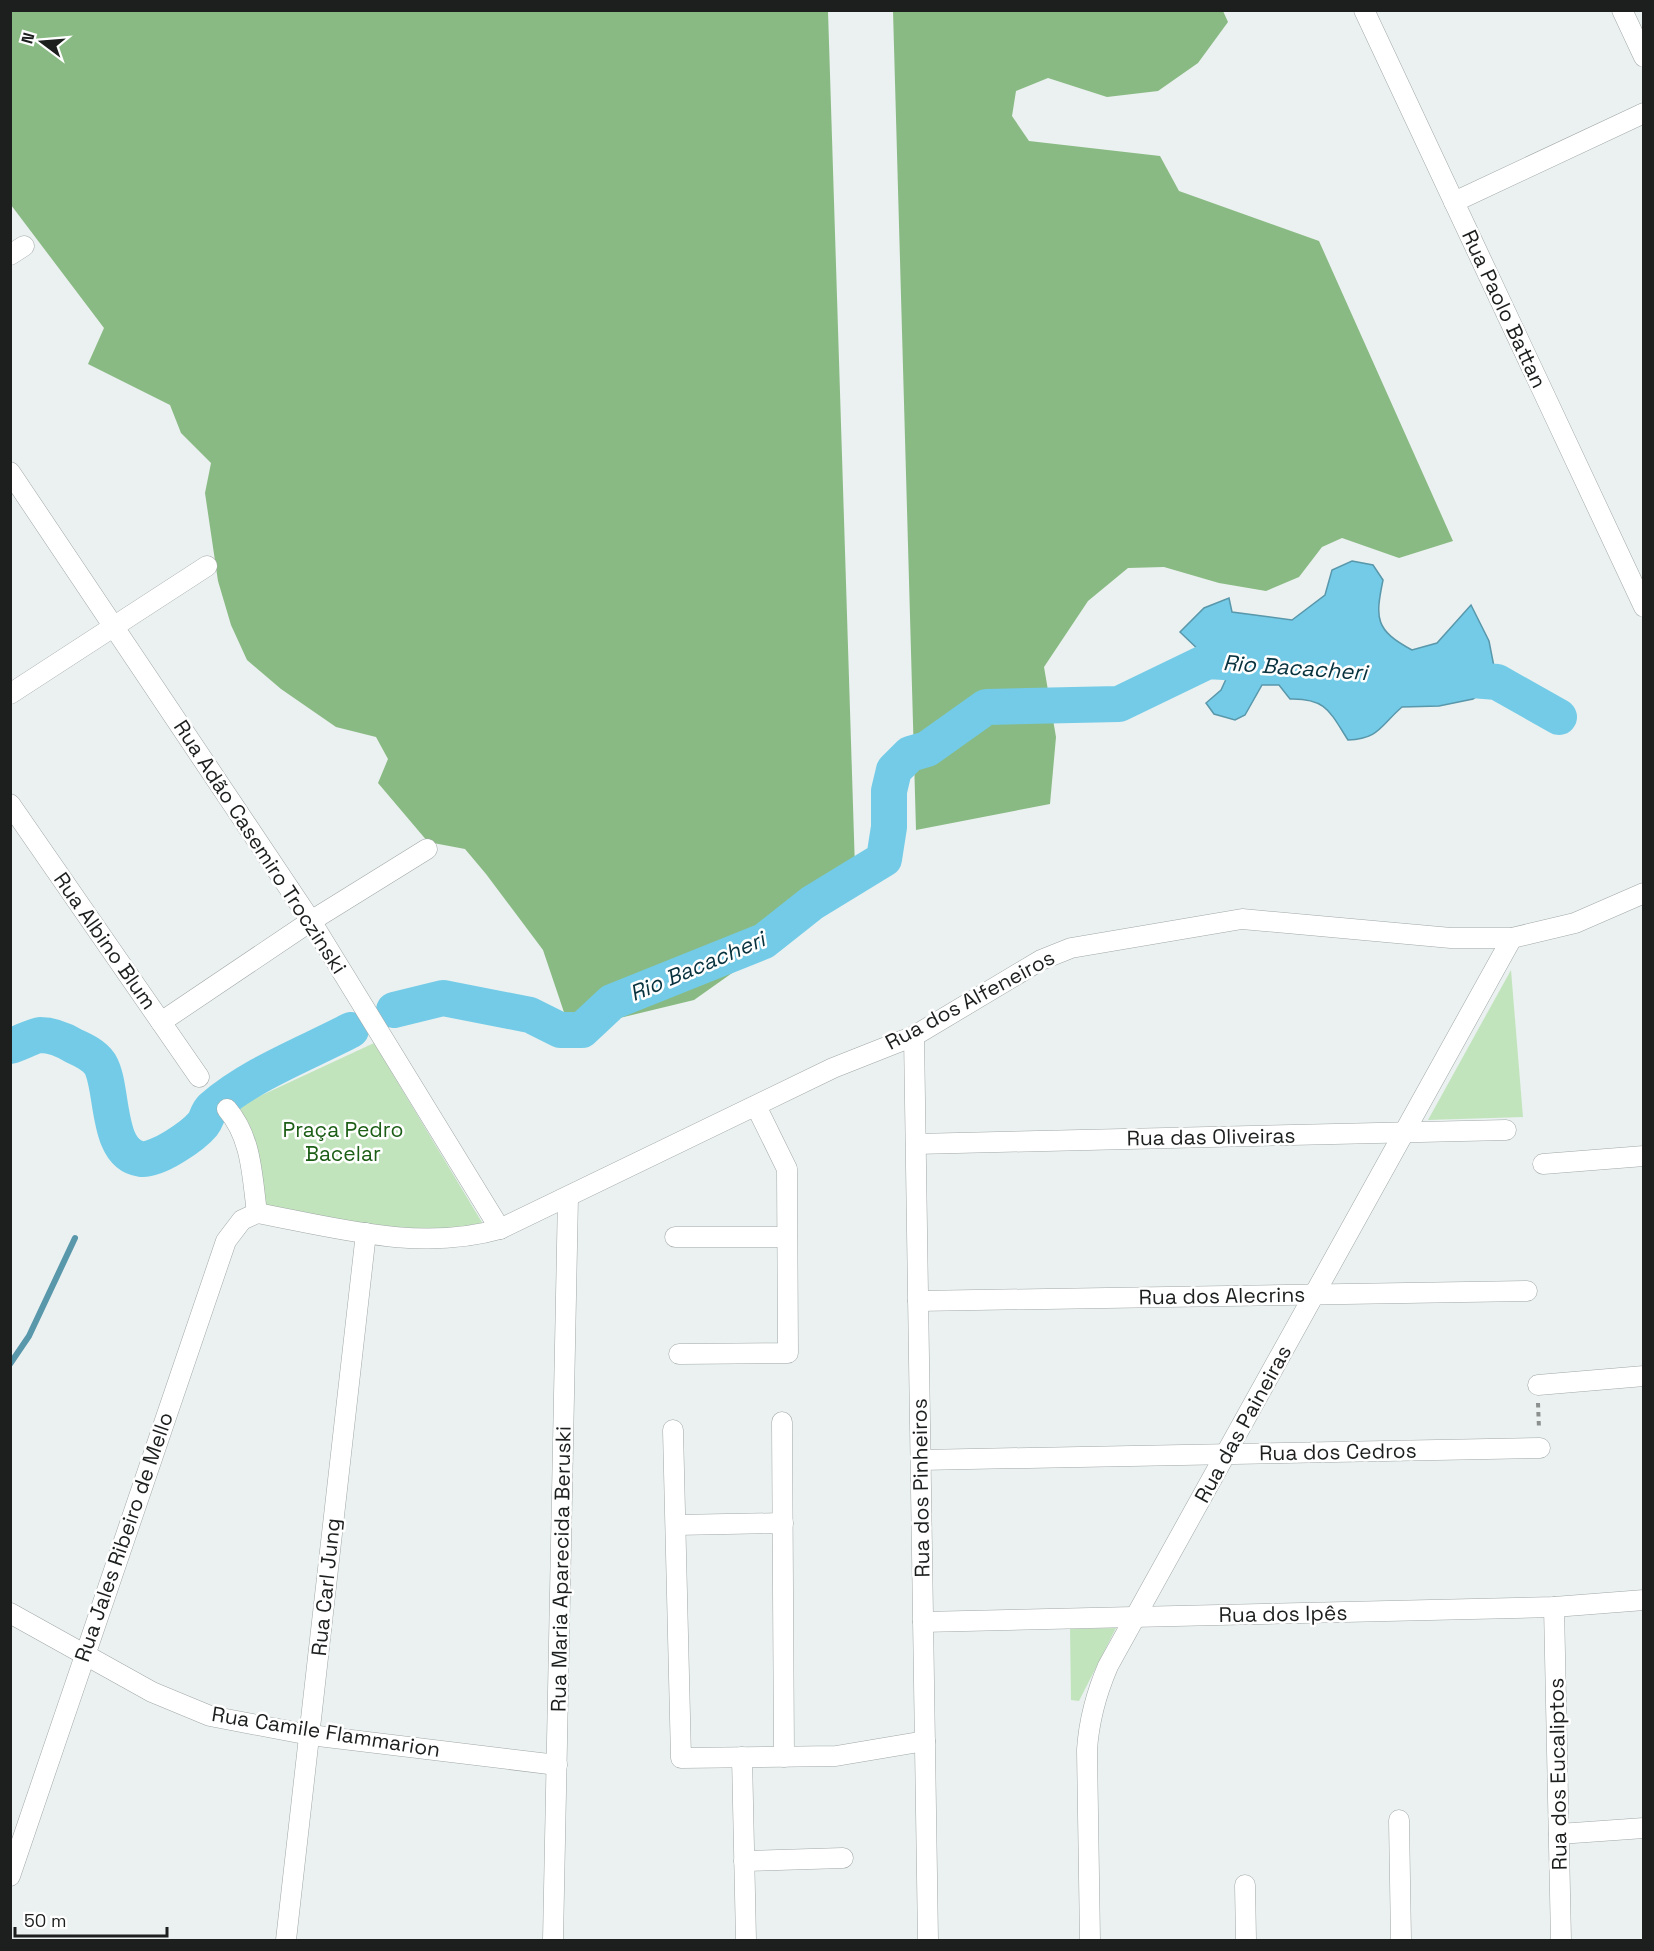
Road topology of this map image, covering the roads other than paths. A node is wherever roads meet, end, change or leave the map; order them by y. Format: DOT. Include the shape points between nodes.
graph roads {
  1 [pos="1364,10"];
  2 [pos="1622,10"];
  3 [pos="1644,57"];
  4 [pos="1644,112"];
  5 [pos="1454,202"];
  6 [pos="10,472"];
  7 [pos="207,566"];
  8 [pos="1644,607"];
  9 [pos="114,627"];
  10 [pos="10,694"];
  11 [pos="10,804"];
  12 [pos="427,849"];
  13 [pos="1644,893"];
  14 [pos="311,921"];
  15 [pos="1512,938"];
  16 [pos="161,1022"];
  17 [pos="914,1036"];
  18 [pos="199,1077"];
  19 [pos="756,1106"];
  20 [pos="227,1109"];
  21 [pos="1506,1130"];
  22 [pos="1404,1132"];
  23 [pos="916,1144"];
  24 [pos="1644,1156"];
  25 [pos="1543,1164"];
  26 [pos="568,1197"];
  27 [pos="257,1213"];
  28 [pos="500,1229"];
  29 [pos="366,1233"];
  30 [pos="675,1237"];
  31 [pos="787,1237"];
  32 [pos="1527,1291"];
  33 [pos="1314,1294"];
  34 [pos="918,1301"];
  35 [pos="679,1354"];
  36 [pos="1644,1376"];
  37 [pos="1538,1385"];
  38 [pos="782,1422"];
  39 [pos="673,1430"];
  40 [pos="1540,1448"];
  41 [pos="1226,1454"];
  42 [pos="921,1460"];
  43 [pos="783,1523"];
  44 [pos="676,1525"];
  45 [pos="1644,1600"];
  46 [pos="1554,1607"];
  47 [pos="10,1613"];
  48 [pos="1135,1617"];
  49 [pos="923,1622"];
  50 [pos="84,1654"];
  51 [pos="310,1735"];
  52 [pos="925,1741"];
  53 [pos="784,1756"];
  54 [pos="741,1757"];
  55 [pos="557,1765"];
  56 [pos="1399,1820"];
  57 [pos="1644,1828"];
  58 [pos="1559,1834"];
  59 [pos="843,1858"];
  60 [pos="744,1861"];
  61 [pos="10,1876"];
  62 [pos="1245,1885"];
  63 [pos="286,1941"];
  64 [pos="553,1941"];
  65 [pos="746,1941"];
  66 [pos="928,1941"];
  67 [pos="1090,1941"];
  68 [pos="1246,1941"];
  69 [pos="1401,1941"];
  70 [pos="1561,1941"];
  1 -- 5 [label="street, Rua Paolo Battan"];
  2 -- 3 [label="street"];
  4 -- 5 [label="street"];
  5 -- 8 [label="street, Rua Paolo Battan"];
  6 -- 9 [label="street, Rua Adão Casemiro Troczinski"];
  7 -- 9 [label="street"];
  9 -- 10 [label="street"];
  9 -- 14 [label="street, Rua Adão Casemiro Troczinski"];
  11 -- 16 [label="street, Rua Albino Blum"];
  12 -- 14 [label="street"];
  13 -- 15 [label="street, Rua dos Alfeneiros" via="1575,923"];
  14 -- 16 [label="street"];
  14 -- 28 [label="street, Rua Adão Casemiro Troczinski"];
  15 -- 17 [label="street, Rua dos Alfeneiros" via="1451,938 1263,920 1221,921 1056,953"];
  15 -- 22 [label="street, Rua das Paineiras"];
  16 -- 18 [label="street, Rua Albino Blum"];
  17 -- 19 [label="street, Rua dos Alfeneiros" via="833,1068"];
  17 -- 23 [label="street, Rua dos Pinheiros"];
  19 -- 26 [label="street, Rua dos Alfeneiros"];
  19 -- 31 [label="street" via="787,1169"];
  20 -- 27 [label="street" via="246,1139"];
  21 -- 22 [label="street, Rua das Oliveiras"];
  22 -- 23 [label="street, Rua das Oliveiras"];
  22 -- 33 [label="street, Rua das Paineiras"];
  23 -- 34 [label="street, Rua dos Pinheiros"];
  24 -- 25 [label="street"];
  26 -- 28 [label="street, Rua dos Alfeneiros"];
  26 -- 55 [label="street, Rua Maria Aparecida Beruski"];
  27 -- 29 [label="street, Rua dos Alfeneiros"];
  27 -- 50 [label="street, Rua Jales Ribeiro de Mello" via="242,1220 226,1241"];
  28 -- 29 [label="street, Rua dos Alfeneiros" via="441,1240"];
  29 -- 51 [label="street, Rua Carl Jung"];
  30 -- 31 [label="street"];
  31 -- 35 [label="street" via="788,1353"];
  32 -- 33 [label="street, Rua dos Alecrins"];
  33 -- 34 [label="street, Rua dos Alecrins"];
  33 -- 41 [label="street, Rua das Paineiras"];
  34 -- 42 [label="street, Rua dos Pinheiros"];
  36 -- 37 [label="street"];
  38 -- 43 [label="street"];
  39 -- 44 [label="street"];
  40 -- 41 [label="street, Rua dos Cedros"];
  41 -- 42 [label="street, Rua dos Cedros"];
  41 -- 48 [label="street, Rua das Paineiras"];
  42 -- 49 [label="street, Rua dos Pinheiros"];
  43 -- 44 [label="street"];
  43 -- 53 [label="street"];
  44 -- 54 [label="street" via="681,1758"];
  45 -- 46 [label="street, Rua dos Ipês"];
  46 -- 48 [label="street, Rua dos Ipês"];
  46 -- 58 [label="street, Rua dos Eucaliptos"];
  47 -- 50 [label="street, Rua Camile Flammarion"];
  48 -- 49 [label="street, Rua dos Ipês"];
  48 -- 67 [label="street, Rua das Paineiras" via="1096,1693 1089,1723"];
  49 -- 52 [label="street, Rua dos Pinheiros"];
  50 -- 51 [label="street, Rua Camile Flammarion" via="182,1707"];
  50 -- 61 [label="street, Rua Jales Ribeiro de Mello"];
  51 -- 55 [label="street, Rua Camile Flammarion"];
  51 -- 63 [label="street, Rua Carl Jung"];
  52 -- 53 [label="street" via="836,1756"];
  52 -- 66 [label="street, Rua dos Pinheiros"];
  53 -- 54 [label="street"];
  54 -- 60 [label="street"];
  55 -- 64 [label="street, Rua Maria Aparecida Beruski"];
  56 -- 69 [label="street"];
  57 -- 58 [label="street"];
  58 -- 70 [label="street, Rua dos Eucaliptos"];
  59 -- 60 [label="street"];
  60 -- 65 [label="street"];
  62 -- 68 [label="street"];
}
